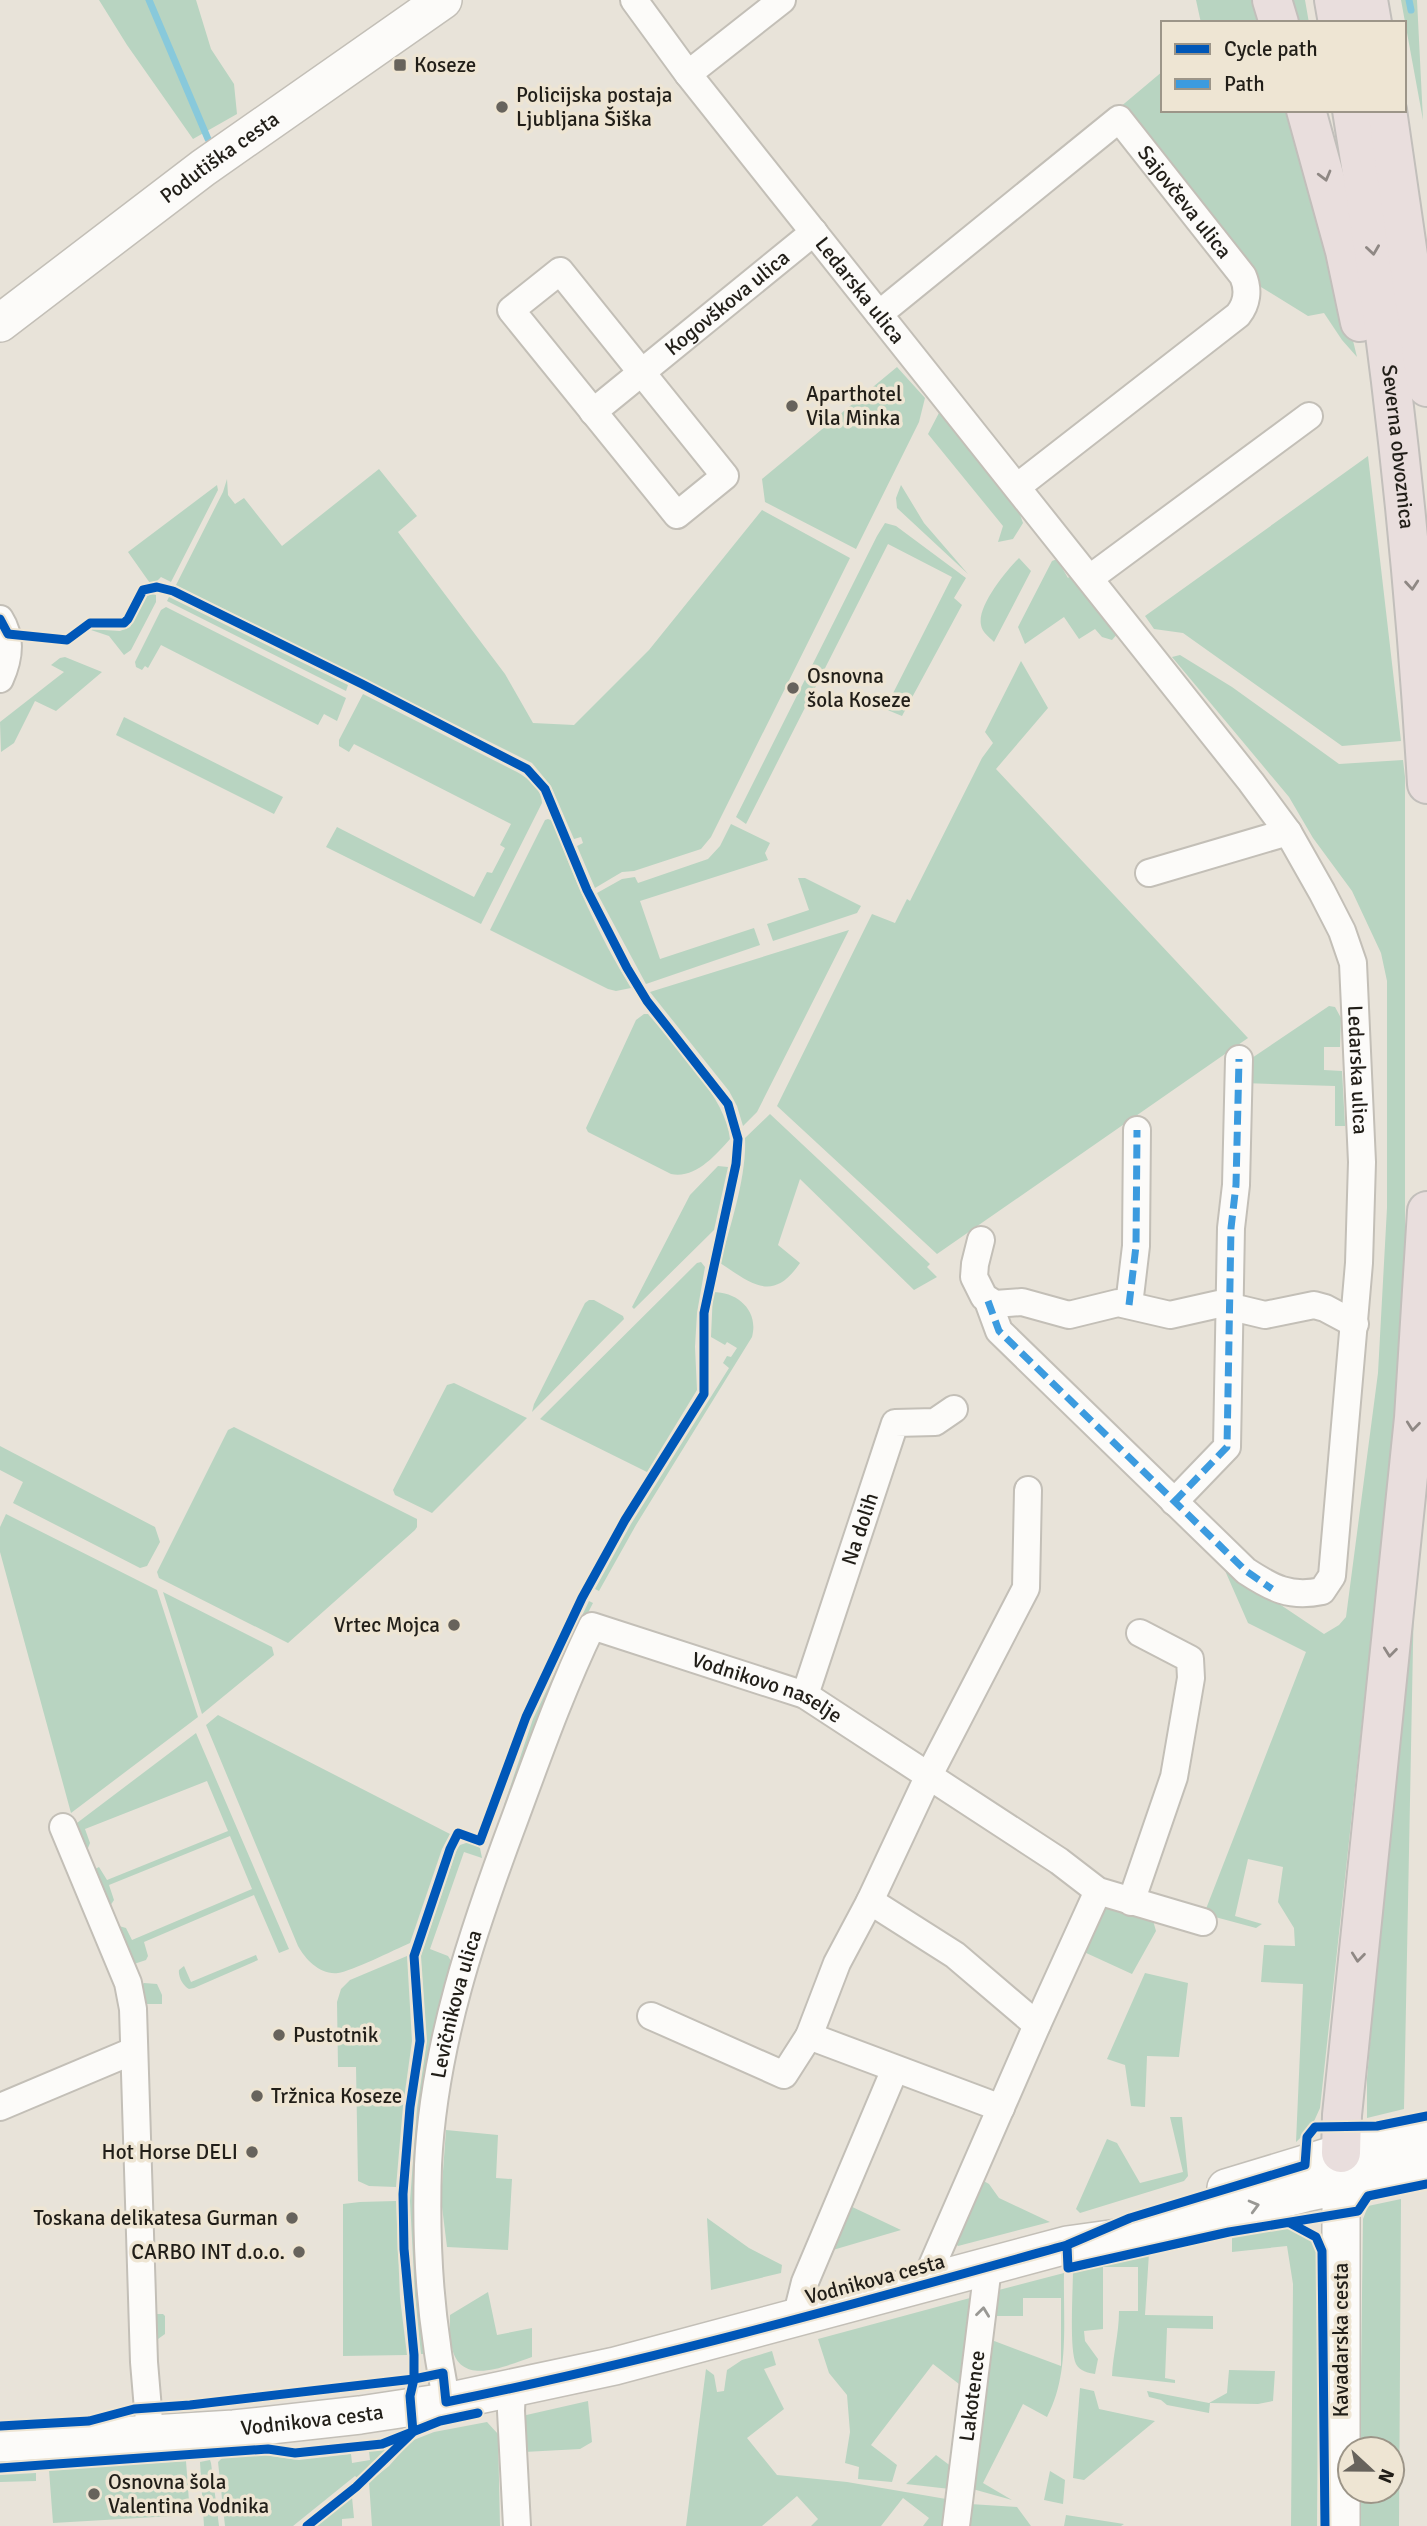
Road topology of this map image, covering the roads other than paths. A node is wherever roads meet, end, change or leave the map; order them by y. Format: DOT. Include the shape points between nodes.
graph roads {
  1 [pos="443,0"];
  2 [pos="634,0"];
  3 [pos="782,0"];
  4 [pos="1272,0"];
  5 [pos="1334,0"];
  6 [pos="1368,0"];
  7 [pos="1278,21"];
  8 [pos="1338,21"];
  9 [pos="1373,21"];
  10 [pos="688,74"];
  11 [pos="1307,112"];
  12 [pos="1352,112"];
  13 [pos="1387,112"];
  14 [pos="814,232"];
  15 [pos="879,314"];
  16 [pos="0,323"];
  17 [pos="642,372"];
  18 [pos="1427,387"];
  19 [pos="593,411"];
  20 [pos="1308,416"];
  21 [pos="1017,487"];
  22 [pos="1406,517"];
  23 [pos="1090,578"];
  24 [pos="0,619"];
  25 [pos="0,679"];
  26 [pos="1427,784"];
  27 [pos="1288,832"];
  28 [pos="1149,873"];
  29 [pos="1239,1059"];
  30 [pos="1137,1130"];
  31 [pos="1427,1211"];
  32 [pos="981,1240"];
  33 [pos="989,1301"];
  34 [pos="1129,1305"];
  35 [pos="1230,1306"];
  36 [pos="1355,1324"];
  37 [pos="954,1409"];
  38 [pos="1028,1490"];
  39 [pos="1174,1502"];
  40 [pos="592,1626"];
  41 [pos="1140,1633"];
  42 [pos="805,1695"];
  43 [pos="929,1775"];
  44 [pos="63,1827"];
  45 [pos="1098,1891"];
  46 [pos="870,1901"];
  47 [pos="1131,1902"];
  48 [pos="1203,1922"];
  49 [pos="651,2016"];
  50 [pos="1037,2025"];
  51 [pos="809,2036"];
  52 [pos="133,2051"];
  53 [pos="895,2069"];
  54 [pos="0,2107"];
  55 [pos="1001,2108"];
  56 [pos="1427,2135"];
  57 [pos="1354,2166"];
  58 [pos="1427,2167"];
  59 [pos="988,2267"];
  60 [pos="924,2284"];
  61 [pos="796,2318"];
  62 [pos="512,2389"];
  63 [pos="446,2402"];
  64 [pos="150,2433"];
  65 [pos="0,2443"];
  66 [pos="517,2526"];
  67 [pos="956,2526"];
  68 [pos="1340,2526"];
  1 -- 16 [label="street, Podutiška cesta" via="202,168"];
  2 -- 10 [label="street, Ledarska ulica"];
  3 -- 10 [label="street"];
  4 -- 7 [label="highway"];
  5 -- 8 [label="highway"];
  6 -- 9 [label="highway"];
  10 -- 14 [label="street, Ledarska ulica"];
  11 -- 22 [label="highway, one-way" via="1358,312 1380,457"];
  12 -- 22 [label="highway, Severna obvoznica, one-way"];
  13 -- 18 [label="highway, Severna obvoznica"];
  14 -- 15 [label="street, Ledarska ulica"];
  14 -- 17 [label="street, Kogovškova ulica"];
  15 -- 21 [label="street, Ledarska ulica"];
  15 -- 21 [label="street, Sajovčeva ulica" via="1119,119 1243,276 1247,286 1244,307"];
  17 -- 19 [label="street, Kogovškova ulica"];
  17 -- 19 [label="street" via="560,271 512,310"];
  17 -- 19 [label="street" via="725,476 677,515"];
  20 -- 23 [label="street"];
  21 -- 23 [label="street, Ledarska ulica"];
  22 -- 26 [label="highway, Severna obvoznica, one-way"];
  23 -- 27 [label="street, Ledarska ulica"];
  24 -- 25 [label="street" via="8,646"];
  27 -- 28 [label="street"];
  27 -- 36 [label="street, Ledarska ulica" via="1342,931 1353,963 1362,1162"];
  29 -- 35 [label="street"];
  30 -- 34 [label="street" via="1136,1246"];
  31 -- 57 [label="highway, one-way" via="1414,1418 1342,2115"];
  32 -- 33 [label="street, Ledarska ulica" via="974,1277"];
  33 -- 34 [label="street" via="1029,1303 1069,1315 1112,1304"];
  33 -- 39 [label="street, Ledarska ulica" via="999,1331"];
  34 -- 35 [label="street" via="1170,1315 1212,1304"];
  35 -- 36 [label="street" via="1265,1315 1314,1305"];
  35 -- 39 [label="street" via="1227,1447"];
  36 -- 39 [label="street, Ledarska ulica" via="1332,1576 1322,1591 1305,1595 1272,1589 1246,1571"];
  37 -- 42 [label="street, Na dolih" via="935,1422 895,1423"];
  38 -- 43 [label="street" via="1026,1588"];
  40 -- 42 [label="street, Vodnikovo naselje"];
  40 -- 63 [label="street, Levičnikova ulica" via="571,1669 503,1850 463,1965 444,2043 433,2111 427,2202 433,2312"];
  41 -- 47 [label="street" via="1191,1659 1191,1678 1174,1777"];
  42 -- 43 [label="street, Vodnikovo naselje"];
  43 -- 45 [label="street, Vodnikovo naselje"];
  43 -- 46 [label="street"];
  44 -- 52 [label="street" via="128,1983"];
  45 -- 47 [label="street, Vodnikovo naselje"];
  45 -- 50 [label="street"];
  46 -- 50 [label="street" via="955,1955"];
  46 -- 51 [label="street" via="837,1963"];
  47 -- 48 [label="street, Vodnikovo naselje"];
  49 -- 51 [label="street" via="785,2075"];
  50 -- 55 [label="street"];
  51 -- 53 [label="street"];
  52 -- 54 [label="street"];
  52 -- 64 [label="street"];
  53 -- 55 [label="street"];
  53 -- 61 [label="street" via="805,2282"];
  55 -- 60 [label="street"];
  56 -- 57 [label="street, Vodnikova cesta"];
  57 -- 58 [label="street, Vodnikova cesta"];
  57 -- 59 [label="street, Vodnikova cesta" via="1130,2218 1067,2245"];
  57 -- 68 [label="street, Kavadarska cesta"];
  59 -- 60 [label="street, Vodnikova cesta"];
  67 -- 59 [label="street, Lakotence, one-way"];
  60 -- 61 [label="street, Vodnikova cesta"];
  61 -- 62 [label="street, Vodnikova cesta"];
  62 -- 63 [label="street, Vodnikova cesta"];
  62 -- 66 [label="street"];
  63 -- 64 [label="street, Vodnikova cesta" via="299,2423"];
  64 -- 65 [label="street, Vodnikova cesta"];
}
